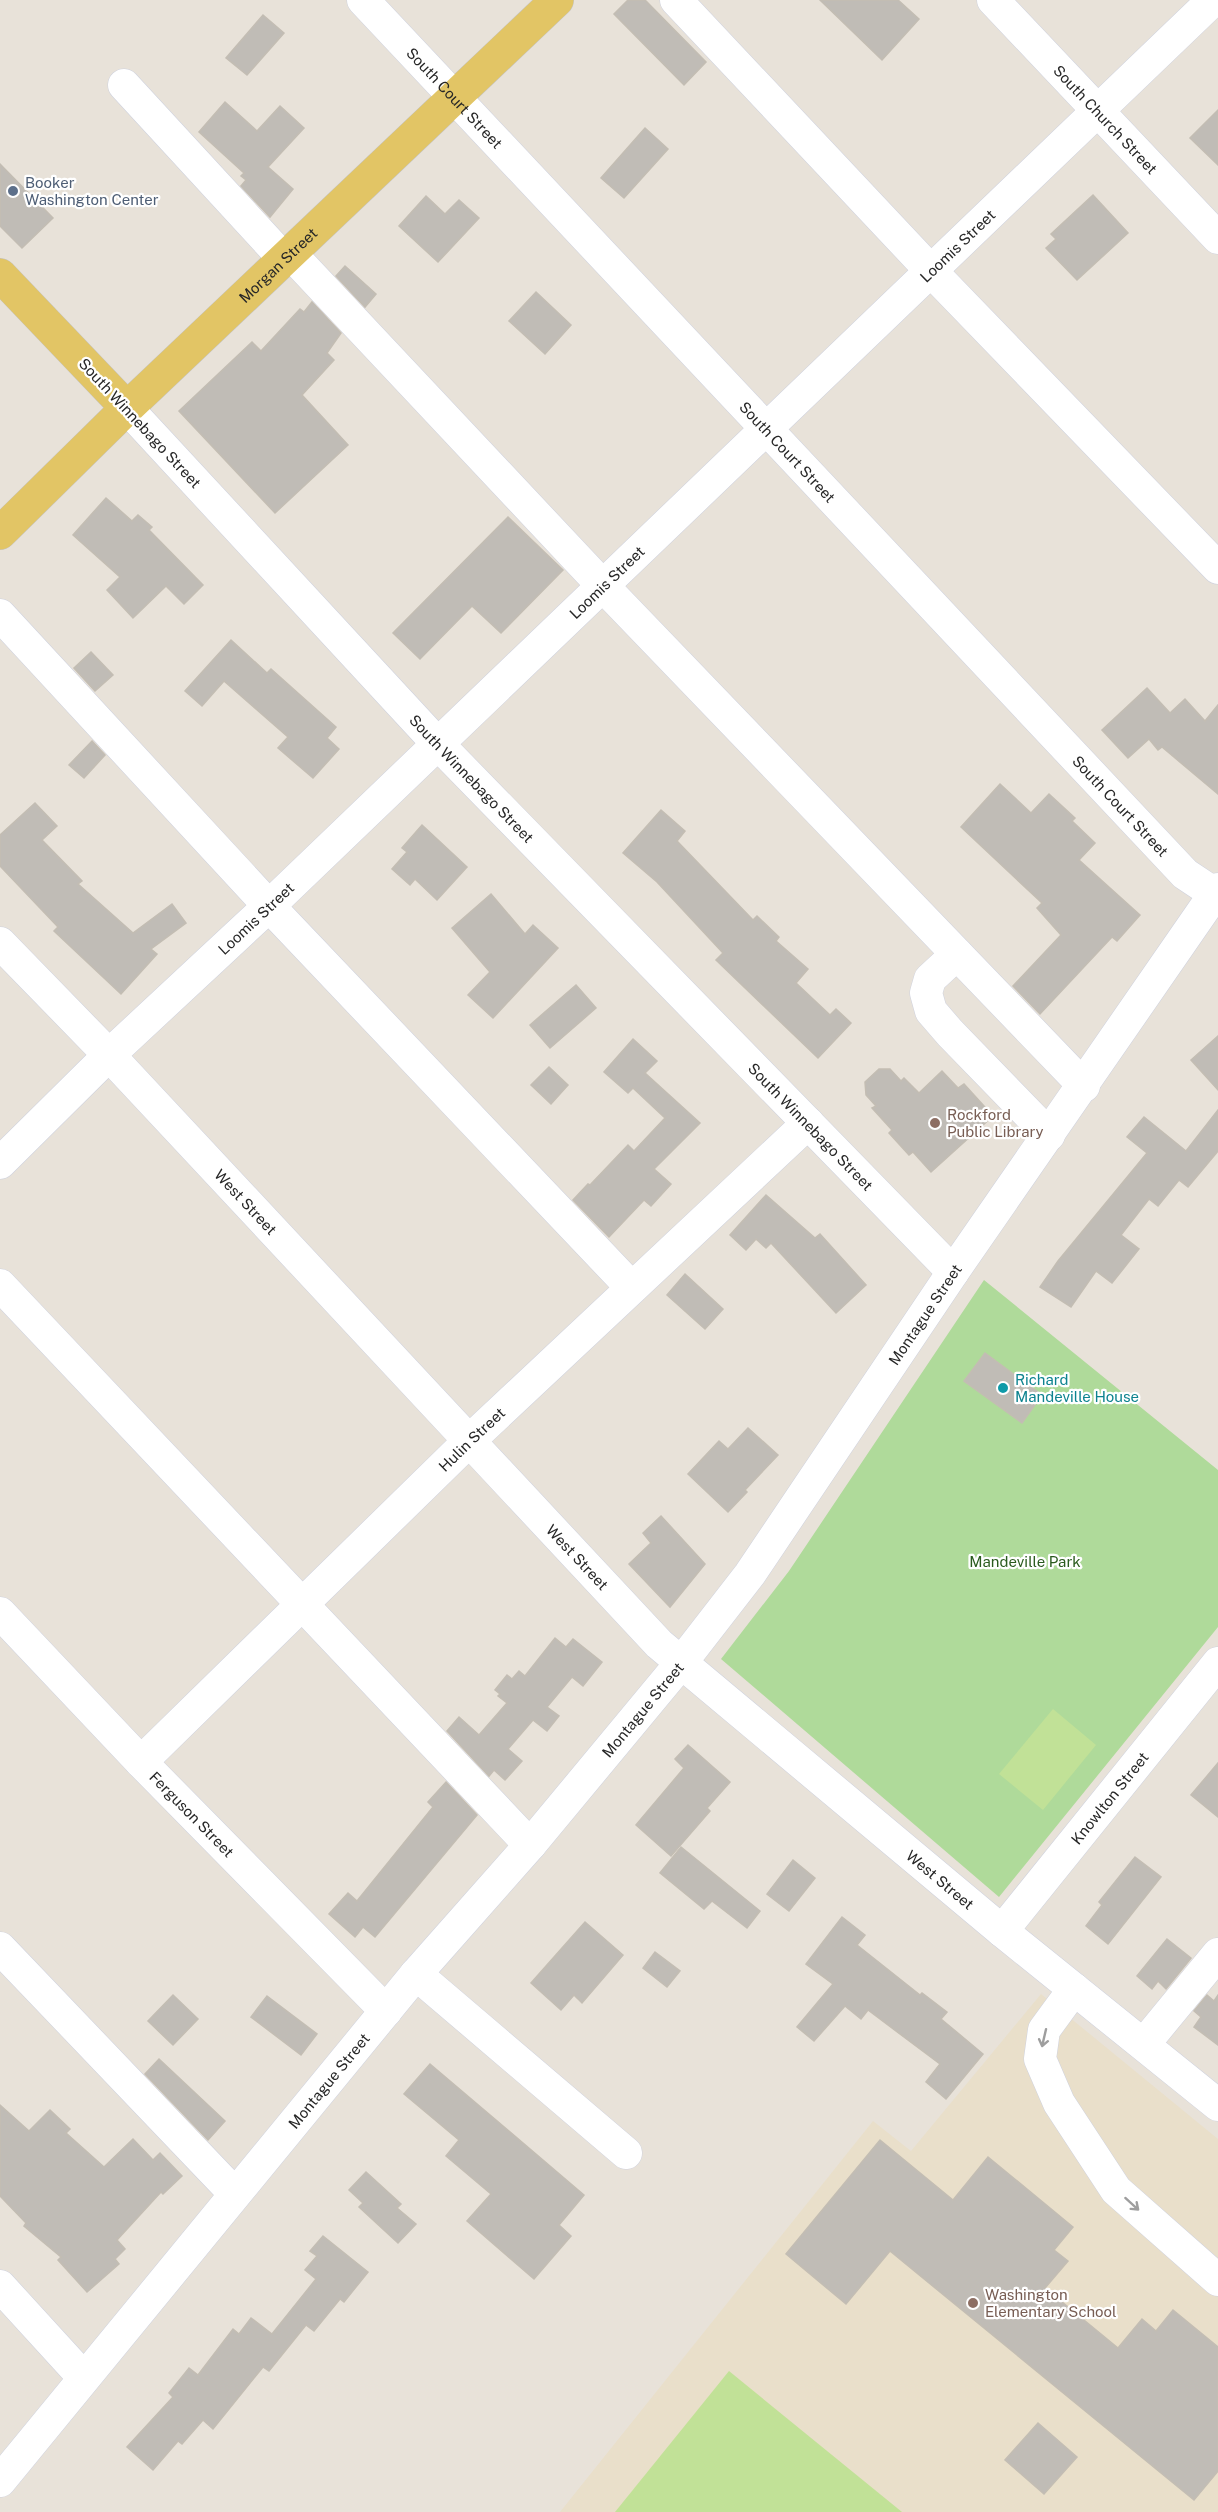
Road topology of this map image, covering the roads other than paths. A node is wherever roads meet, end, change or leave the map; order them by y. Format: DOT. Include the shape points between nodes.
graph roads {
  1 [pos="363,0"];
  2 [pos="557,0"];
  3 [pos="676,0"];
  4 [pos="993,0"];
  5 [pos="1213,0"];
  6 [pos="124,85"];
  7 [pos="454,99"];
  8 [pos="1098,110"];
  9 [pos="1218,238"];
  10 [pos="288,257"];
  11 [pos="931,271"];
  12 [pos="0,275"];
  13 [pos="128,408"];
  14 [pos="768,428"];
  15 [pos="0,533"];
  16 [pos="1218,568"];
  17 [pos="602,585"];
  18 [pos="0,615"];
  19 [pos="437,743"];
  20 [pos="1217,893"];
  21 [pos="269,906"];
  22 [pos="0,943"];
  23 [pos="957,954"];
  24 [pos="109,1055"];
  25 [pos="1084,1086"];
  26 [pos="808,1123"];
  27 [pos="1049,1135"];
  28 [pos="0,1163"];
  29 [pos="954,1272"];
  30 [pos="0,1285"];
  31 [pos="632,1287"];
  32 [pos="470,1440"];
  33 [pos="302,1606"];
  34 [pos="0,1613"];
  35 [pos="681,1663"];
  36 [pos="1218,1663"];
  37 [pos="141,1762"];
  38 [pos="530,1845"];
  39 [pos="1002,1931"];
  40 [pos="0,1948"];
  41 [pos="1218,1954"];
  42 [pos="416,1974"];
  43 [pos="1074,1989"];
  44 [pos="386,2011"];
  45 [pos="1144,2044"];
  46 [pos="1218,2105"];
  47 [pos="626,2153"];
  48 [pos="235,2194"];
  49 [pos="1218,2280"];
  50 [pos="0,2286"];
  51 [pos="84,2378"];
  52 [pos="0,2481"];
  1 -- 7 [label="street, South Court Street"];
  2 -- 7 [label="main road, Morgan Street"];
  3 -- 11 [label="street"];
  4 -- 8 [label="street, South Church Street"];
  5 -- 8 [label="street, Loomis Street"];
  6 -- 10 [label="street"];
  7 -- 10 [label="main road, Morgan Street"];
  7 -- 14 [label="street, South Court Street"];
  8 -- 9 [label="street, South Church Street"];
  8 -- 11 [label="street, Loomis Street"];
  10 -- 13 [label="main road, Morgan Street"];
  10 -- 17 [label="street"];
  11 -- 14 [label="street, Loomis Street"];
  11 -- 16 [label="street"];
  12 -- 13 [label="main road, South Winnebago Street"];
  13 -- 15 [label="main road, Morgan Street"];
  13 -- 19 [label="street, South Winnebago Street"];
  14 -- 17 [label="street, Loomis Street"];
  14 -- 20 [label="street, South Court Street" via="1185,874"];
  17 -- 19 [label="street, Loomis Street"];
  17 -- 23 [label="street"];
  18 -- 21 [label="street"];
  19 -- 21 [label="street, Loomis Street"];
  19 -- 26 [label="street, South Winnebago Street"];
  20 -- 25 [label="street, Montague Street"];
  21 -- 24 [label="street, Loomis Street"];
  21 -- 31 [label="street"];
  22 -- 24 [label="street, West Street"];
  23 -- 25 [label="street"];
  23 -- 27 [label="street" via="930,979 926,993 931,1011"];
  24 -- 28 [label="street, Loomis Street"];
  24 -- 32 [label="street, West Street"];
  25 -- 27 [label="street, Montague Street"];
  26 -- 29 [label="street, South Winnebago Street"];
  26 -- 31 [label="street, Hulin Street"];
  27 -- 29 [label="street, Montague Street"];
  29 -- 35 [label="street, Montague Street" via="750,1574"];
  30 -- 33 [label="street"];
  31 -- 32 [label="street, Hulin Street"];
  32 -- 33 [label="street, Hulin Street"];
  32 -- 35 [label="street, West Street"];
  33 -- 37 [label="street, Hulin Street"];
  33 -- 38 [label="street"];
  34 -- 37 [label="street, Ferguson Street"];
  35 -- 38 [label="street, Montague Street"];
  35 -- 39 [label="street, West Street"];
  36 -- 39 [label="street, Knowlton Street"];
  37 -- 44 [label="street, Ferguson Street"];
  38 -- 42 [label="street, Montague Street"];
  39 -- 43 [label="street, West Street"];
  40 -- 48 [label="street"];
  41 -- 45 [label="street"];
  42 -- 44 [label="street, Montague Street"];
  42 -- 47 [label="street"];
  43 -- 45 [label="street, West Street"];
  43 -- 49 [label="street, one-way" via="1044,2030 1040,2060 1059,2103 1116,2190"];
  44 -- 48 [label="street, Montague Street"];
  45 -- 46 [label="street, West Street"];
  48 -- 51 [label="street, Montague Street"];
  50 -- 51 [label="street"];
  51 -- 52 [label="street, Montague Street"];
}
